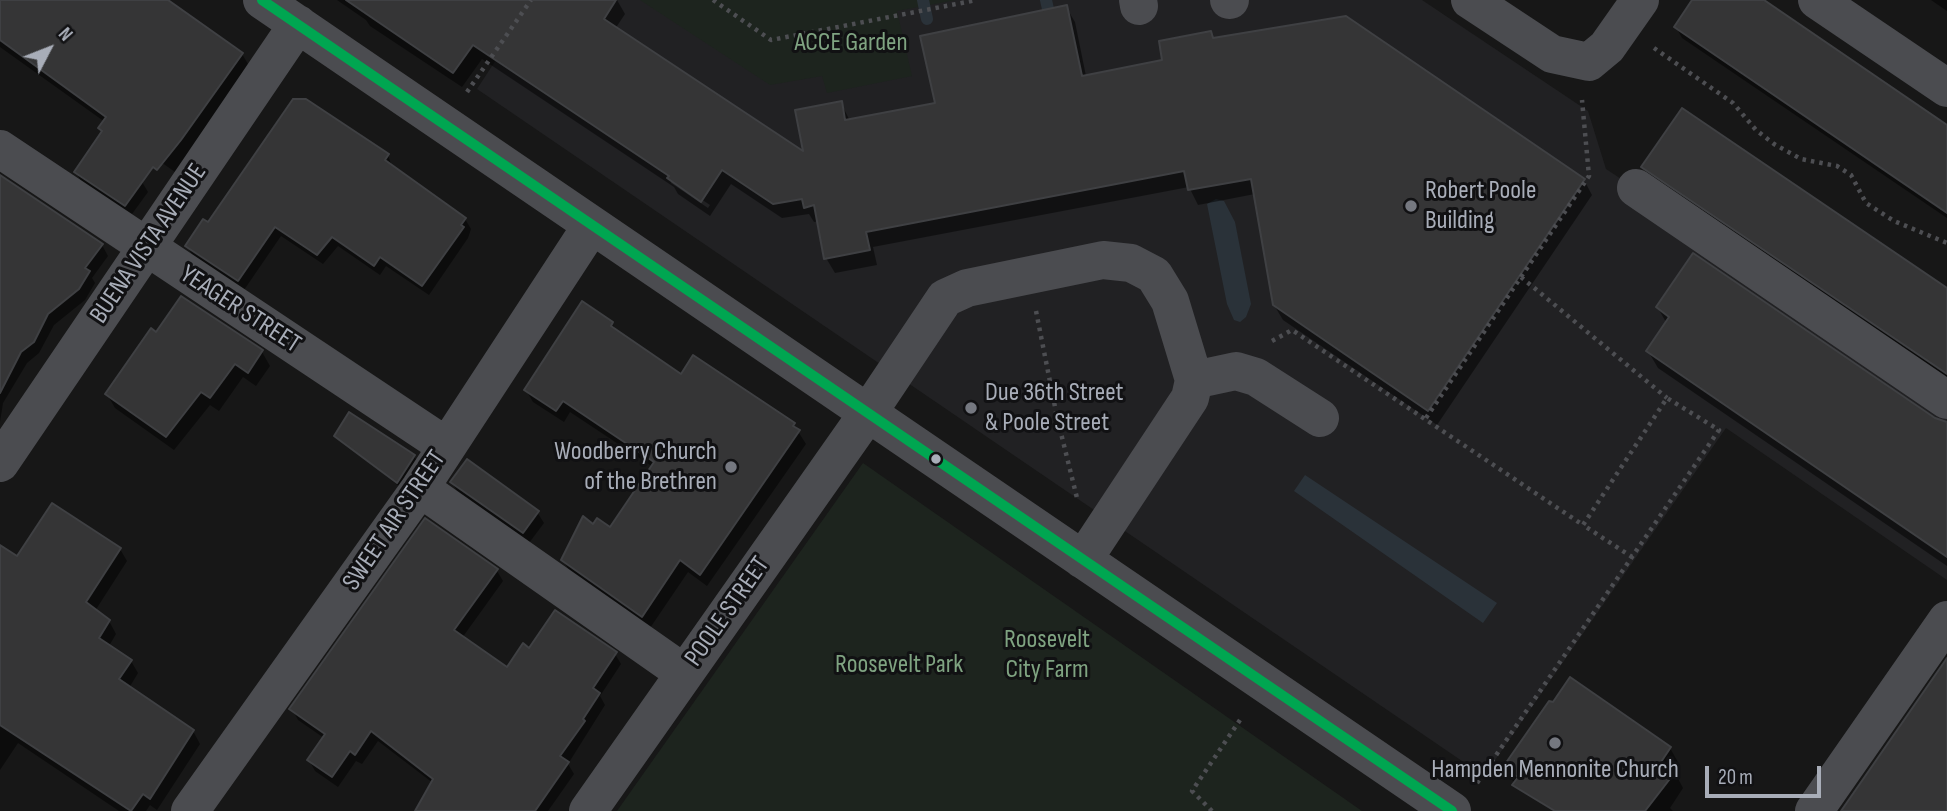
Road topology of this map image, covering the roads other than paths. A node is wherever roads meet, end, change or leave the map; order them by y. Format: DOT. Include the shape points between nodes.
graph roads {
  1 [pos="262,0"];
  2 [pos="1470,0"];
  3 [pos="1640,0"];
  4 [pos="1817,0"];
  5 [pos="298,24"];
  6 [pos="1947,88"];
  7 [pos="0,149"];
  8 [pos="1636,188"];
  9 [pos="592,225"];
  10 [pos="146,248"];
  11 [pos="1194,380"];
  12 [pos="1947,400"];
  13 [pos="868,413"];
  14 [pos="1320,418"];
  15 [pos="446,446"];
  16 [pos="0,463"];
  17 [pos="420,488"];
  18 [pos="1083,560"];
  19 [pos="1947,620"];
  20 [pos="684,673"];
  21 [pos="1464,799"];
  22 [pos="190,811"];
  23 [pos="589,811"];
  24 [pos="1814,811"];
  1 -- 5 [label="street"];
  2 -- 3 [label="street" via="1552,54 1589,62 1607,47"];
  4 -- 6 [label="street"];
  5 -- 9 [label="street"];
  5 -- 10 [label="street, BUENA VISTA AVENUE"];
  7 -- 10 [label="street, YEAGER STREET"];
  8 -- 12 [label="street"];
  9 -- 13 [label="street"];
  9 -- 15 [label="street, SWEET AIR STREET"];
  10 -- 15 [label="street, YEAGER STREET"];
  10 -- 16 [label="street, BUENA VISTA AVENUE"];
  11 -- 13 [label="street, POOLE STREET" via="1170,301 1154,275 1131,263 1102,260 967,288 945,298"];
  11 -- 14 [label="street" via="1236,371 1256,377"];
  11 -- 18 [label="street" via="1190,398"];
  13 -- 18 [label="street"];
  13 -- 20 [label="street, POOLE STREET"];
  15 -- 17 [label="street, SWEET AIR STREET"];
  17 -- 20 [label="street"];
  17 -- 22 [label="street, SWEET AIR STREET"];
  18 -- 21 [label="street"];
  19 -- 24 [label="street"];
  20 -- 23 [label="street, POOLE STREET"];
}
